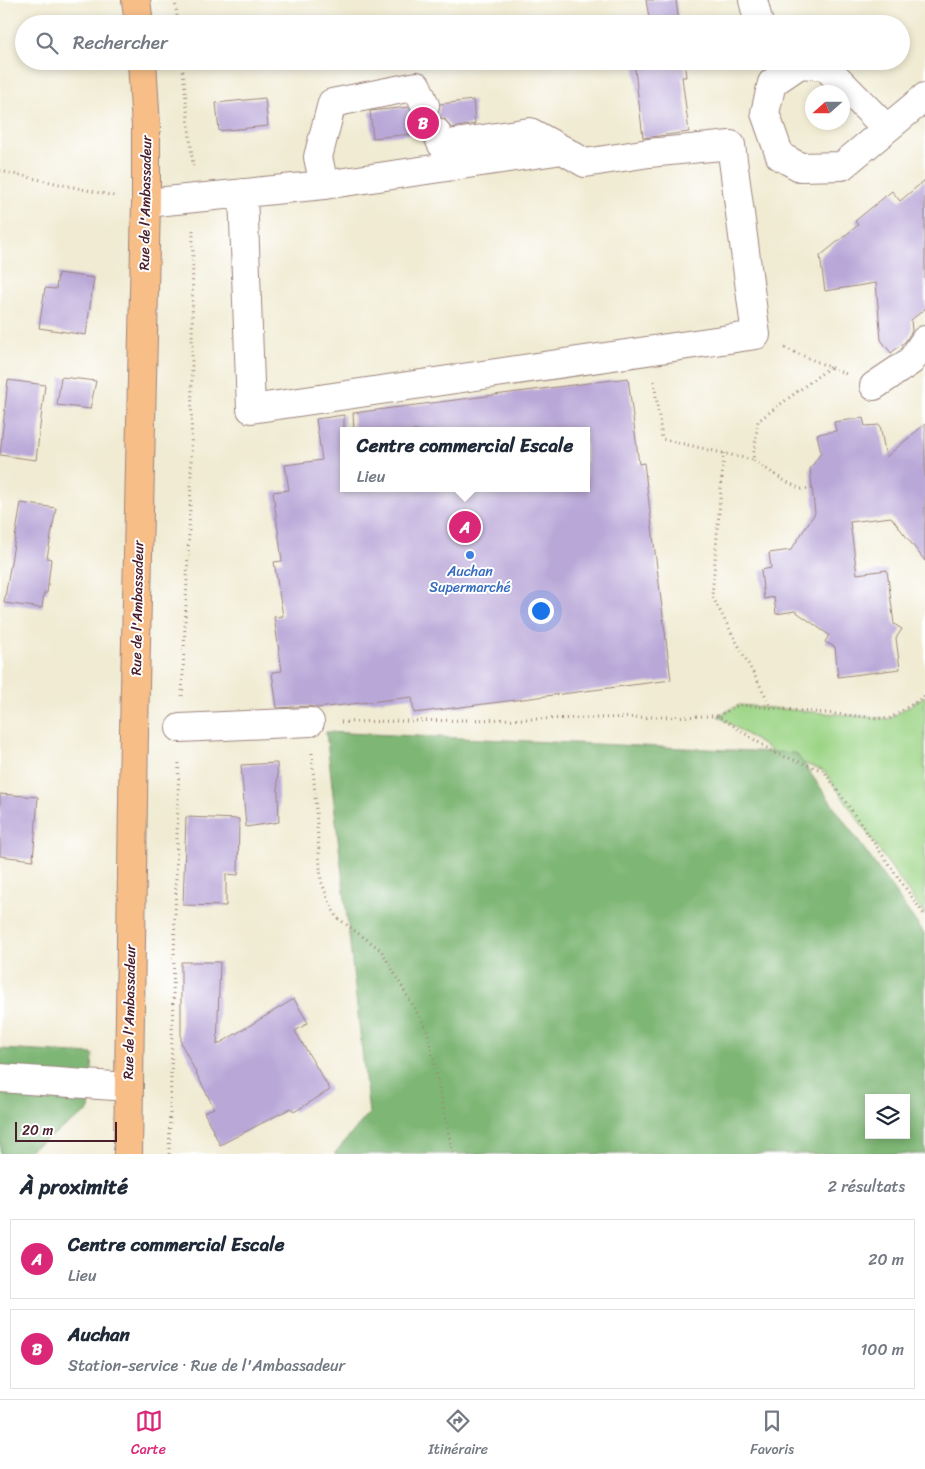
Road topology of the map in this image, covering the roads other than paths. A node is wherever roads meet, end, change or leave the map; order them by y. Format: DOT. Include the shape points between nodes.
graph roads {
  1 [pos="136,0"];
  2 [pos="753,0"];
  3 [pos="138,15"];
  4 [pos="756,15"];
  5 [pos="143,70"];
  6 [pos="829,70"];
  7 [pos="769,72"];
  8 [pos="925,97"];
  9 [pos="425,105"];
  10 [pos="886,128"];
  11 [pos="436,132"];
  12 [pos="564,150"];
  13 [pos="324,185"];
  14 [pos="243,193"];
  15 [pos="146,203"];
  16 [pos="925,340"];
  17 [pos="874,386"];
  18 [pos="310,722"];
  19 [pos="180,728"];
  20 [pos="0,1078"];
  21 [pos="128,1087"];
  22 [pos="128,1154"];
  1 -- 3 [label="main road"];
  2 -- 4 [label="street"];
  5 -- 15 [label="main road, Rue de l'Ambassadeur"];
  6 -- 10 [label="street"];
  7 -- 10 [label="street" via="765,113 780,156 800,167 842,166"];
  8 -- 10 [label="street"];
  9 -- 13 [label="street" via="417,86 332,102 318,157"];
  11 -- 12 [label="street" via="442,145 530,132"];
  12 -- 13 [label="street"];
  12 -- 14 [label="street" via="585,163 731,145 756,336 251,409"];
  13 -- 14 [label="street"];
  14 -- 15 [label="street"];
  15 -- 21 [label="main road, Rue de l'Ambassadeur"];
  16 -- 17 [label="street" via="912,361"];
  18 -- 19 [label="street"];
  20 -- 21 [label="street"];
  21 -- 22 [label="main road, Rue de l'Ambassadeur"];
}
